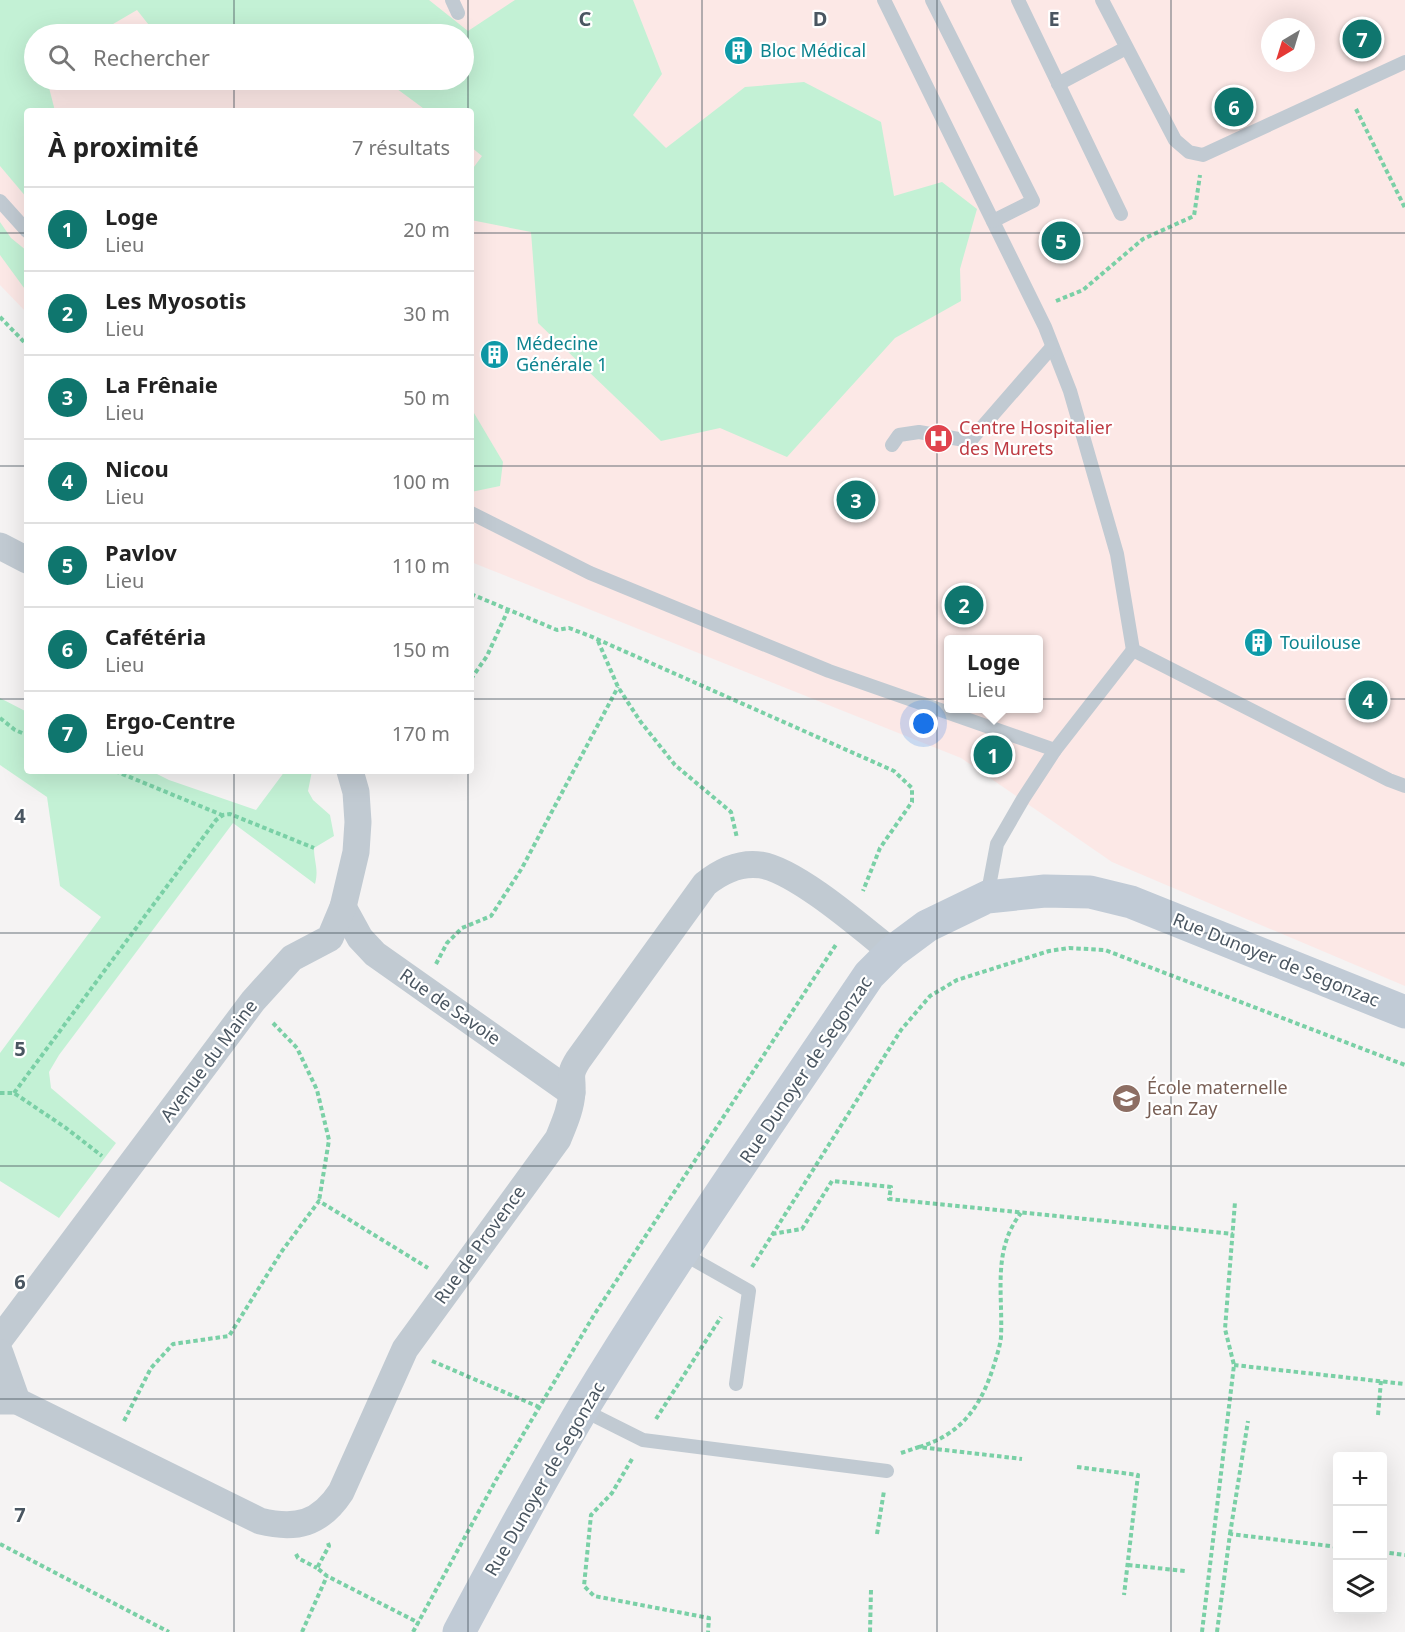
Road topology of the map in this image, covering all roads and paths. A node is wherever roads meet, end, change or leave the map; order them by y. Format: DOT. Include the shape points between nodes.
graph roads {
  1 [pos="452,0"];
  2 [pos="884,0"];
  3 [pos="932,0"];
  4 [pos="1017,0"];
  5 [pos="1102,0"];
  6 [pos="458,13"];
  7 [pos="1126,48"];
  8 [pos="1405,62"];
  9 [pos="1058,84"];
  10 [pos="1346,90"];
  11 [pos="1203,155"];
  12 [pos="0,201"];
  13 [pos="1405,208"];
  14 [pos="1121,214"];
  15 [pos="993,221"];
  16 [pos="24,228"];
  17 [pos="1036,309"];
  18 [pos="0,317"];
  19 [pos="24,342"];
  20 [pos="1052,346"];
  21 [pos="892,445"];
  22 [pos="474,515"];
  23 [pos="0,546"];
  24 [pos="24,558"];
  25 [pos="474,595"];
  26 [pos="508,610"];
  27 [pos="598,640"];
  28 [pos="1133,651"];
  29 [pos="474,676"];
  30 [pos="618,687"];
  31 [pos="944,711"];
  32 [pos="951,713"];
  33 [pos="0,718"];
  34 [pos="24,734"];
  35 [pos="1055,750"];
  36 [pos="122,774"];
  37 [pos="351,774"];
  38 [pos="1405,786"];
  39 [pos="223,815"];
  40 [pos="314,848"];
  41 [pos="743,866"];
  42 [pos="987,897"];
  43 [pos="343,906"];
  44 [pos="852,920"];
  45 [pos="892,952"];
  46 [pos="434,996"];
  47 [pos="253,1001"];
  48 [pos="1405,1012"];
  49 [pos="1405,1065"];
  50 [pos="0,1093"];
  51 [pos="14,1093"];
  52 [pos="572,1093"];
  53 [pos="124,1173"];
  54 [pos="319,1201"];
  55 [pos="1235,1202"];
  56 [pos="1021,1213"];
  57 [pos="772,1234"];
  58 [pos="1233,1234"];
  59 [pos="682,1253"];
  60 [pos="452,1282"];
  61 [pos="740,1286"];
  62 [pos="0,1339"];
  63 [pos="405,1349"];
  64 [pos="0,1353"];
  65 [pos="1234,1365"];
  66 [pos="1381,1381"];
  67 [pos="736,1384"];
  68 [pos="1405,1384"];
  69 [pos="8,1401"];
  70 [pos="539,1407"];
  71 [pos="583,1410"];
  72 [pos="1378,1415"];
  73 [pos="1248,1421"];
  74 [pos="643,1440"];
  75 [pos="112,1447"];
  76 [pos="919,1448"];
  77 [pos="1022,1459"];
  78 [pos="1077,1467"];
  79 [pos="887,1471"];
  80 [pos="317,1518"];
  81 [pos="877,1534"];
  82 [pos="1230,1534"];
  83 [pos="0,1544"];
  84 [pos="1333,1546"];
  85 [pos="1387,1553"];
  86 [pos="1405,1555"];
  87 [pos="1128,1565"];
  88 [pos="1185,1571"];
  89 [pos="327,1576"];
  90 [pos="871,1590"];
  91 [pos="1124,1595"];
  92 [pos="419,1623"];
  93 [pos="169,1632"];
  94 [pos="302,1632"];
  95 [pos="413,1632"];
  96 [pos="459,1632"];
  97 [pos="708,1632"];
  98 [pos="870,1632"];
  99 [pos="1202,1632"];
  100 [pos="1217,1632"];
  1 -- 6 [label="lane"];
  2 -- 15 [label="lane"];
  3 -- 15 [label="lane" via="1033,201"];
  4 -- 9 [label="lane"];
  5 -- 7 [label="lane"];
  7 -- 9 [label="lane"];
  7 -- 11 [label="lane" via="1175,140 1189,152"];
  8 -- 10 [label="lane"];
  9 -- 14 [label="lane"];
  10 -- 11 [label="lane"];
  10 -- 13 [label="path"];
  11 -- 17 [label="path" via="1194,216 1143,239 1083,290"];
  12 -- 16 [label="lane"];
  15 -- 17 [label="lane"];
  17 -- 20 [label="lane"];
  18 -- 19 [label="path"];
  20 -- 21 [label="lane" via="970,441 919,432 899,435"];
  20 -- 28 [label="lane" via="1070,391 1117,554"];
  22 -- 31 [label="lane" via="590,573 807,662"];
  23 -- 24 [label="street"];
  25 -- 26 [label="path"];
  26 -- 27 [label="path" via="557,630 569,628"];
  26 -- 29 [label="path"];
  27 -- 30 [label="path"];
  27 -- 44 [label="path" via="894,771 912,788 912,802 880,848"];
  28 -- 35 [label="lane"];
  28 -- 38 [label="lane"];
  30 -- 41 [label="path" via="675,765 731,812"];
  30 -- 46 [label="path" via="522,868 491,916 462,928 447,943 435,966"];
  32 -- 35 [label="lane"];
  33 -- 34 [label="path"];
  35 -- 42 [label="lane" via="997,844"];
  36 -- 39 [label="path"];
  37 -- 43 [label="street, Avenue du Maine" via="358,822 356,852"];
  39 -- 40 [label="path" via="230,814"];
  39 -- 51 [label="path"];
  41 -- 44 [label="street, Rue de Provence" via="761,865 777,870"];
  41 -- 52 [label="street, Rue de Provence" via="725,870 705,884 578,1060 571,1073"];
  42 -- 45 [label="main road, Rue Dunoyer de Segonzac" via="927,926"];
  42 -- 48 [label="main road, Rue Dunoyer de Segonzac" via="1045,891 1090,892 1131,902"];
  43 -- 46 [label="street, Rue de Savoie" via="360,938 375,954"];
  43 -- 47 [label="street, Avenue du Maine" via="330,938 292,957"];
  44 -- 45 [label="street, Rue de Provence"];
  44 -- 70 [label="path" via="594,1315"];
  45 -- 59 [label="main road, Rue Dunoyer de Segonzac" via="869,975"];
  46 -- 52 [label="street, Rue de Savoie"];
  47 -- 53 [label="street, Avenue du Maine"];
  47 -- 54 [label="path" via="297,1048 318,1090 329,1140"];
  49 -- 57 [label="path" via="1113,952 1069,948 1049,951 957,980 930,996 901,1030"];
  50 -- 51 [label="path"];
  51 -- 53 [label="path"];
  52 -- 60 [label="street, Rue de Provence" via="558,1139"];
  53 -- 62 [label="street, Avenue du Maine"];
  54 -- 60 [label="path"];
  54 -- 75 [label="path" via="282,1251 229,1336 173,1344 152,1368"];
  55 -- 58 [label="path"];
  56 -- 57 [label="path" via="889,1199 891,1187 832,1181 802,1229"];
  56 -- 58 [label="path"];
  56 -- 76 [label="path" via="1012,1224 1003,1250 1001,1339 990,1378 962,1425"];
  57 -- 61 [label="path"];
  58 -- 65 [label="path" via="1225,1329"];
  59 -- 61 [label="lane"];
  59 -- 71 [label="main road, Rue Dunoyer de Segonzac"];
  60 -- 63 [label="street, Rue de Provence"];
  61 -- 67 [label="lane" via="749,1291"];
  61 -- 74 [label="path"];
  63 -- 70 [label="path"];
  63 -- 80 [label="street, Rue de Provence" via="340,1492"];
  64 -- 69 [label="street"];
  65 -- 66 [label="path"];
  65 -- 99 [label="path"];
  66 -- 68 [label="path"];
  66 -- 72 [label="path"];
  69 -- 75 [label="street"];
  70 -- 92 [label="path"];
  71 -- 74 [label="lane"];
  71 -- 96 [label="main road, Rue Dunoyer de Segonzac"];
  73 -- 82 [label="path"];
  74 -- 79 [label="lane"];
  74 -- 97 [label="path" via="612,1493 591,1515 584,1586 594,1596 709,1618"];
  75 -- 80 [label="street" via="260,1521 289,1526"];
  76 -- 77 [label="path"];
  76 -- 79 [label="path" via="892,1459"];
  78 -- 87 [label="path" via="1138,1475"];
  79 -- 81 [label="path"];
  80 -- 89 [label="path" via="329,1546 317,1568"];
  82 -- 84 [label="path"];
  82 -- 100 [label="path"];
  83 -- 93 [label="path"];
  85 -- 86 [label="path"];
  87 -- 88 [label="path"];
  87 -- 91 [label="path"];
  89 -- 92 [label="path"];
  89 -- 94 [label="path"];
  90 -- 98 [label="path"];
  92 -- 95 [label="path"];
}
